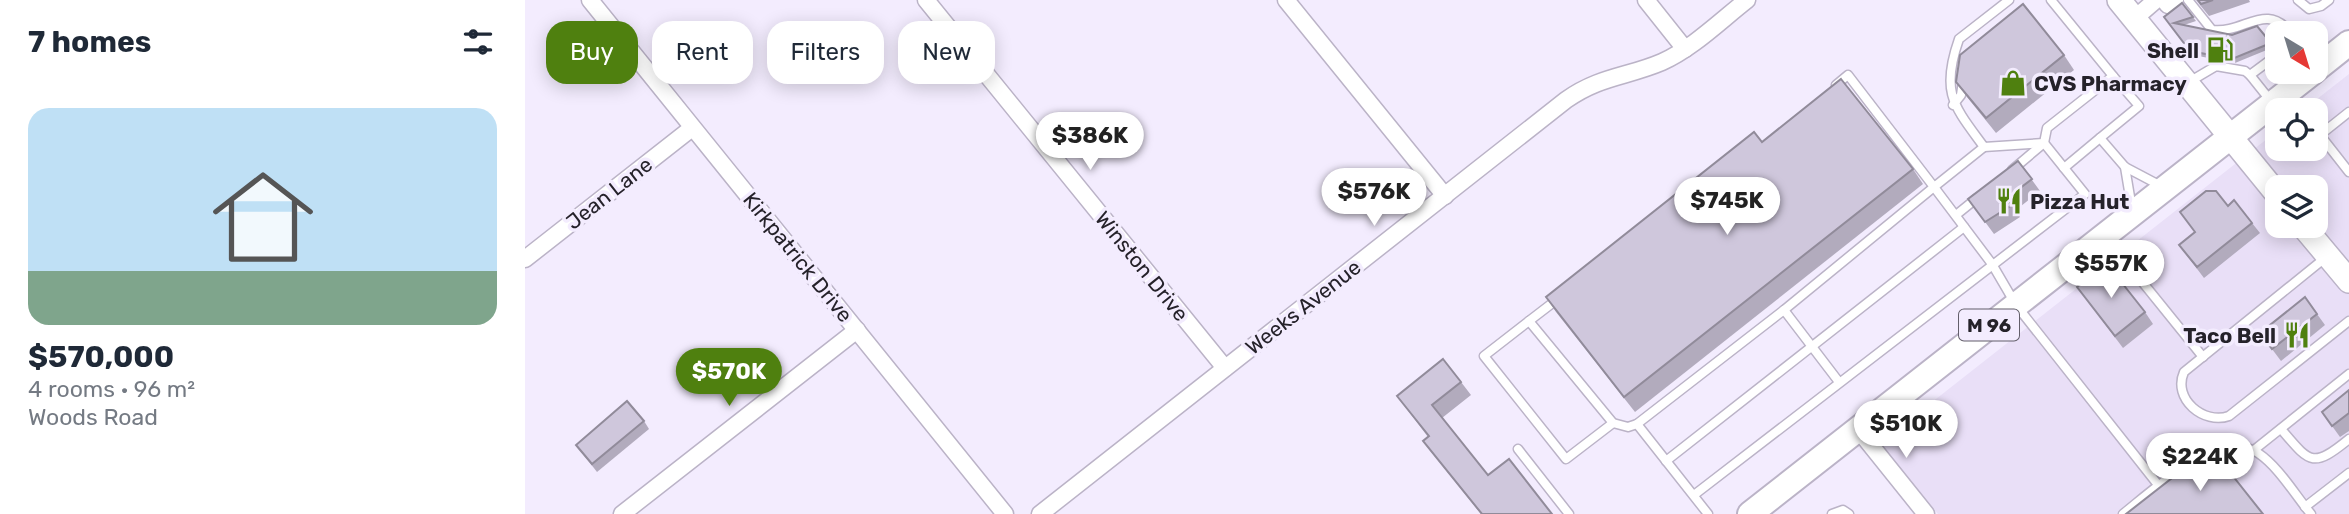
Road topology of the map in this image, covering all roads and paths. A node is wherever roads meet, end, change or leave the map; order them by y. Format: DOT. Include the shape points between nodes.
graph roads {
  1 [pos="590,0"];
  2 [pos="926,0"];
  3 [pos="1286,0"];
  4 [pos="1646,0"];
  5 [pos="2009,0"];
  6 [pos="2051,0"];
  7 [pos="2119,0"];
  8 [pos="2156,0"];
  9 [pos="2164,0"];
  10 [pos="2175,0"];
  11 [pos="2188,0"];
  12 [pos="2298,0"];
  13 [pos="2329,0"];
  14 [pos="1739,2"];
  15 [pos="2134,19"];
  16 [pos="2280,21"];
  17 [pos="2349,43"];
  18 [pos="1956,47"];
  19 [pos="1685,49"];
  20 [pos="1965,56"];
  21 [pos="2328,59"];
  22 [pos="2265,64"];
  23 [pos="1963,69"];
  24 [pos="2250,75"];
  25 [pos="2113,76"];
  26 [pos="2186,84"];
  27 [pos="2297,84"];
  28 [pos="1826,92"];
  29 [pos="2268,98"];
  30 [pos="2280,98"];
  31 [pos="1953,105"];
  32 [pos="2265,110"];
  33 [pos="2349,112"];
  34 [pos="692,128"];
  35 [pos="2100,138"];
  36 [pos="2230,138"];
  37 [pos="2044,143"];
  38 [pos="1984,147"];
  39 [pos="2125,167"];
  40 [pos="2064,168"];
  41 [pos="2349,172"];
  42 [pos="2005,175"];
  43 [pos="2265,180"];
  44 [pos="1934,187"];
  45 [pos="2166,188"];
  46 [pos="1985,191"];
  47 [pos="1445,196"];
  48 [pos="2133,214"];
  49 [pos="1956,215"];
  50 [pos="1964,227"];
  51 [pos="2105,236"];
  52 [pos="2313,238"];
  53 [pos="2328,256"];
  54 [pos="525,259"];
  55 [pos="1992,264"];
  56 [pos="2349,281"];
  57 [pos="1562,296"];
  58 [pos="2015,305"];
  59 [pos="1784,310"];
  60 [pos="1529,321"];
  61 [pos="2349,321"];
  62 [pos="857,330"];
  63 [pos="1812,346"];
  64 [pos="2203,357"];
  65 [pos="1225,368"];
  66 [pos="2349,374"];
  67 [pos="1839,382"];
  68 [pos="1613,423"];
  69 [pos="1637,424"];
  70 [pos="1857,429"];
  71 [pos="2281,429"];
  72 [pos="2349,439"];
  73 [pos="1518,449"];
  74 [pos="2254,450"];
  75 [pos="1666,461"];
  76 [pos="2349,472"];
  77 [pos="2159,486"];
  78 [pos="1694,495"];
  79 [pos="2308,510"];
  80 [pos="622,514"];
  81 [pos="1005,514"];
  82 [pos="1040,514"];
  83 [pos="1569,514"];
  84 [pos="1708,514"];
  85 [pos="1750,514"];
  86 [pos="1832,514"];
  87 [pos="1849,514"];
  88 [pos="1925,514"];
  89 [pos="2123,514"];
  1 -- 34 [label="street, Kirkpatrick Drive"];
  2 -- 65 [label="street, Winston Drive"];
  3 -- 47 [label="street"];
  4 -- 19 [label="street"];
  5 -- 18 [label="lane" via="1959,39"];
  6 -- 25 [label="lane"];
  7 -- 15 [label="main road"];
  8 -- 15 [label="street"];
  9 -- 10 [label="street" via="2168,5"];
  11 -- 16 [label="lane" via="2212,30 2271,18"];
  12 -- 13 [label="lane" via="2309,9"];
  14 -- 19 [label="street, Weeks Avenue"];
  15 -- 26 [label="main road"];
  17 -- 21 [label="main road, M 96"];
  18 -- 20 [label="lane"];
  18 -- 31 [label="lane"];
  19 -- 47 [label="street, Weeks Avenue" via="1661,62 1585,87"];
  22 -- 24 [label="lane"];
  23 -- 31 [label="lane" via="1961,95"];
  24 -- 26 [label="lane" via="2215,66"];
  24 -- 29 [label="lane"];
  25 -- 35 [label="lane" via="2139,106"];
  25 -- 37 [label="lane" via="2047,128"];
  26 -- 36 [label="main road"];
  27 -- 30 [label="main road, M 96"];
  28 -- 44 [label="lane" via="1849,75"];
  31 -- 38 [label="lane"];
  32 -- 36 [label="main road, M 96"];
  33 -- 41 [label="lane" via="2320,135"];
  34 -- 54 [label="street, Jean Lane"];
  34 -- 62 [label="street, Kirkpatrick Drive"];
  35 -- 39 [label="lane"];
  35 -- 40 [label="lane"];
  36 -- 43 [label="main road"];
  36 -- 45 [label="main road, M 96"];
  37 -- 38 [label="lane"];
  37 -- 40 [label="lane"];
  37 -- 42 [label="lane"];
  38 -- 44 [label="lane"];
  39 -- 45 [label="lane"];
  39 -- 48 [label="lane"];
  40 -- 55 [label="lane" via="2085,194"];
  44 -- 49 [label="lane"];
  44 -- 59 [label="lane"];
  45 -- 48 [label="main road, M 96"];
  46 -- 49 [label="lane"];
  47 -- 65 [label="street, Weeks Avenue"];
  48 -- 51 [label="main road, M 96"];
  49 -- 50 [label="lane"];
  50 -- 55 [label="lane"];
  50 -- 63 [label="lane"];
  51 -- 58 [label="main road, M 96"];
  51 -- 64 [label="lane"];
  52 -- 53 [label="main road"];
  53 -- 56 [label="main road"];
  53 -- 64 [label="lane"];
  55 -- 58 [label="lane"];
  55 -- 67 [label="lane"];
  57 -- 60 [label="lane"];
  58 -- 70 [label="main road, M 96"];
  58 -- 77 [label="lane"];
  59 -- 63 [label="lane"];
  59 -- 69 [label="lane"];
  60 -- 68 [label="lane"];
  60 -- 68 [label="lane" via="1484,356 1566,459"];
  61 -- 64 [label="lane" via="2221,419 2201,415 2182,388 2184,372"];
  62 -- 80 [label="street"];
  62 -- 81 [label="street, Kirkpatrick Drive"];
  63 -- 67 [label="lane"];
  63 -- 75 [label="lane"];
  65 -- 82 [label="street, Weeks Avenue"];
  66 -- 71 [label="lane"];
  67 -- 78 [label="lane"];
  68 -- 69 [label="lane" via="1628,428"];
  69 -- 75 [label="lane"];
  70 -- 85 [label="main road, M 96"];
  70 -- 88 [label="street"];
  71 -- 72 [label="lane" via="2305,458 2312,460 2327,457"];
  71 -- 74 [label="lane"];
  73 -- 83 [label="lane"];
  74 -- 77 [label="lane" via="2230,447 2200,457"];
  74 -- 79 [label="lane"];
  75 -- 78 [label="lane"];
  76 -- 79 [label="lane"];
  77 -- 89 [label="lane"];
  78 -- 84 [label="lane"];
  86 -- 87 [label="lane" via="1843,510"];
}
